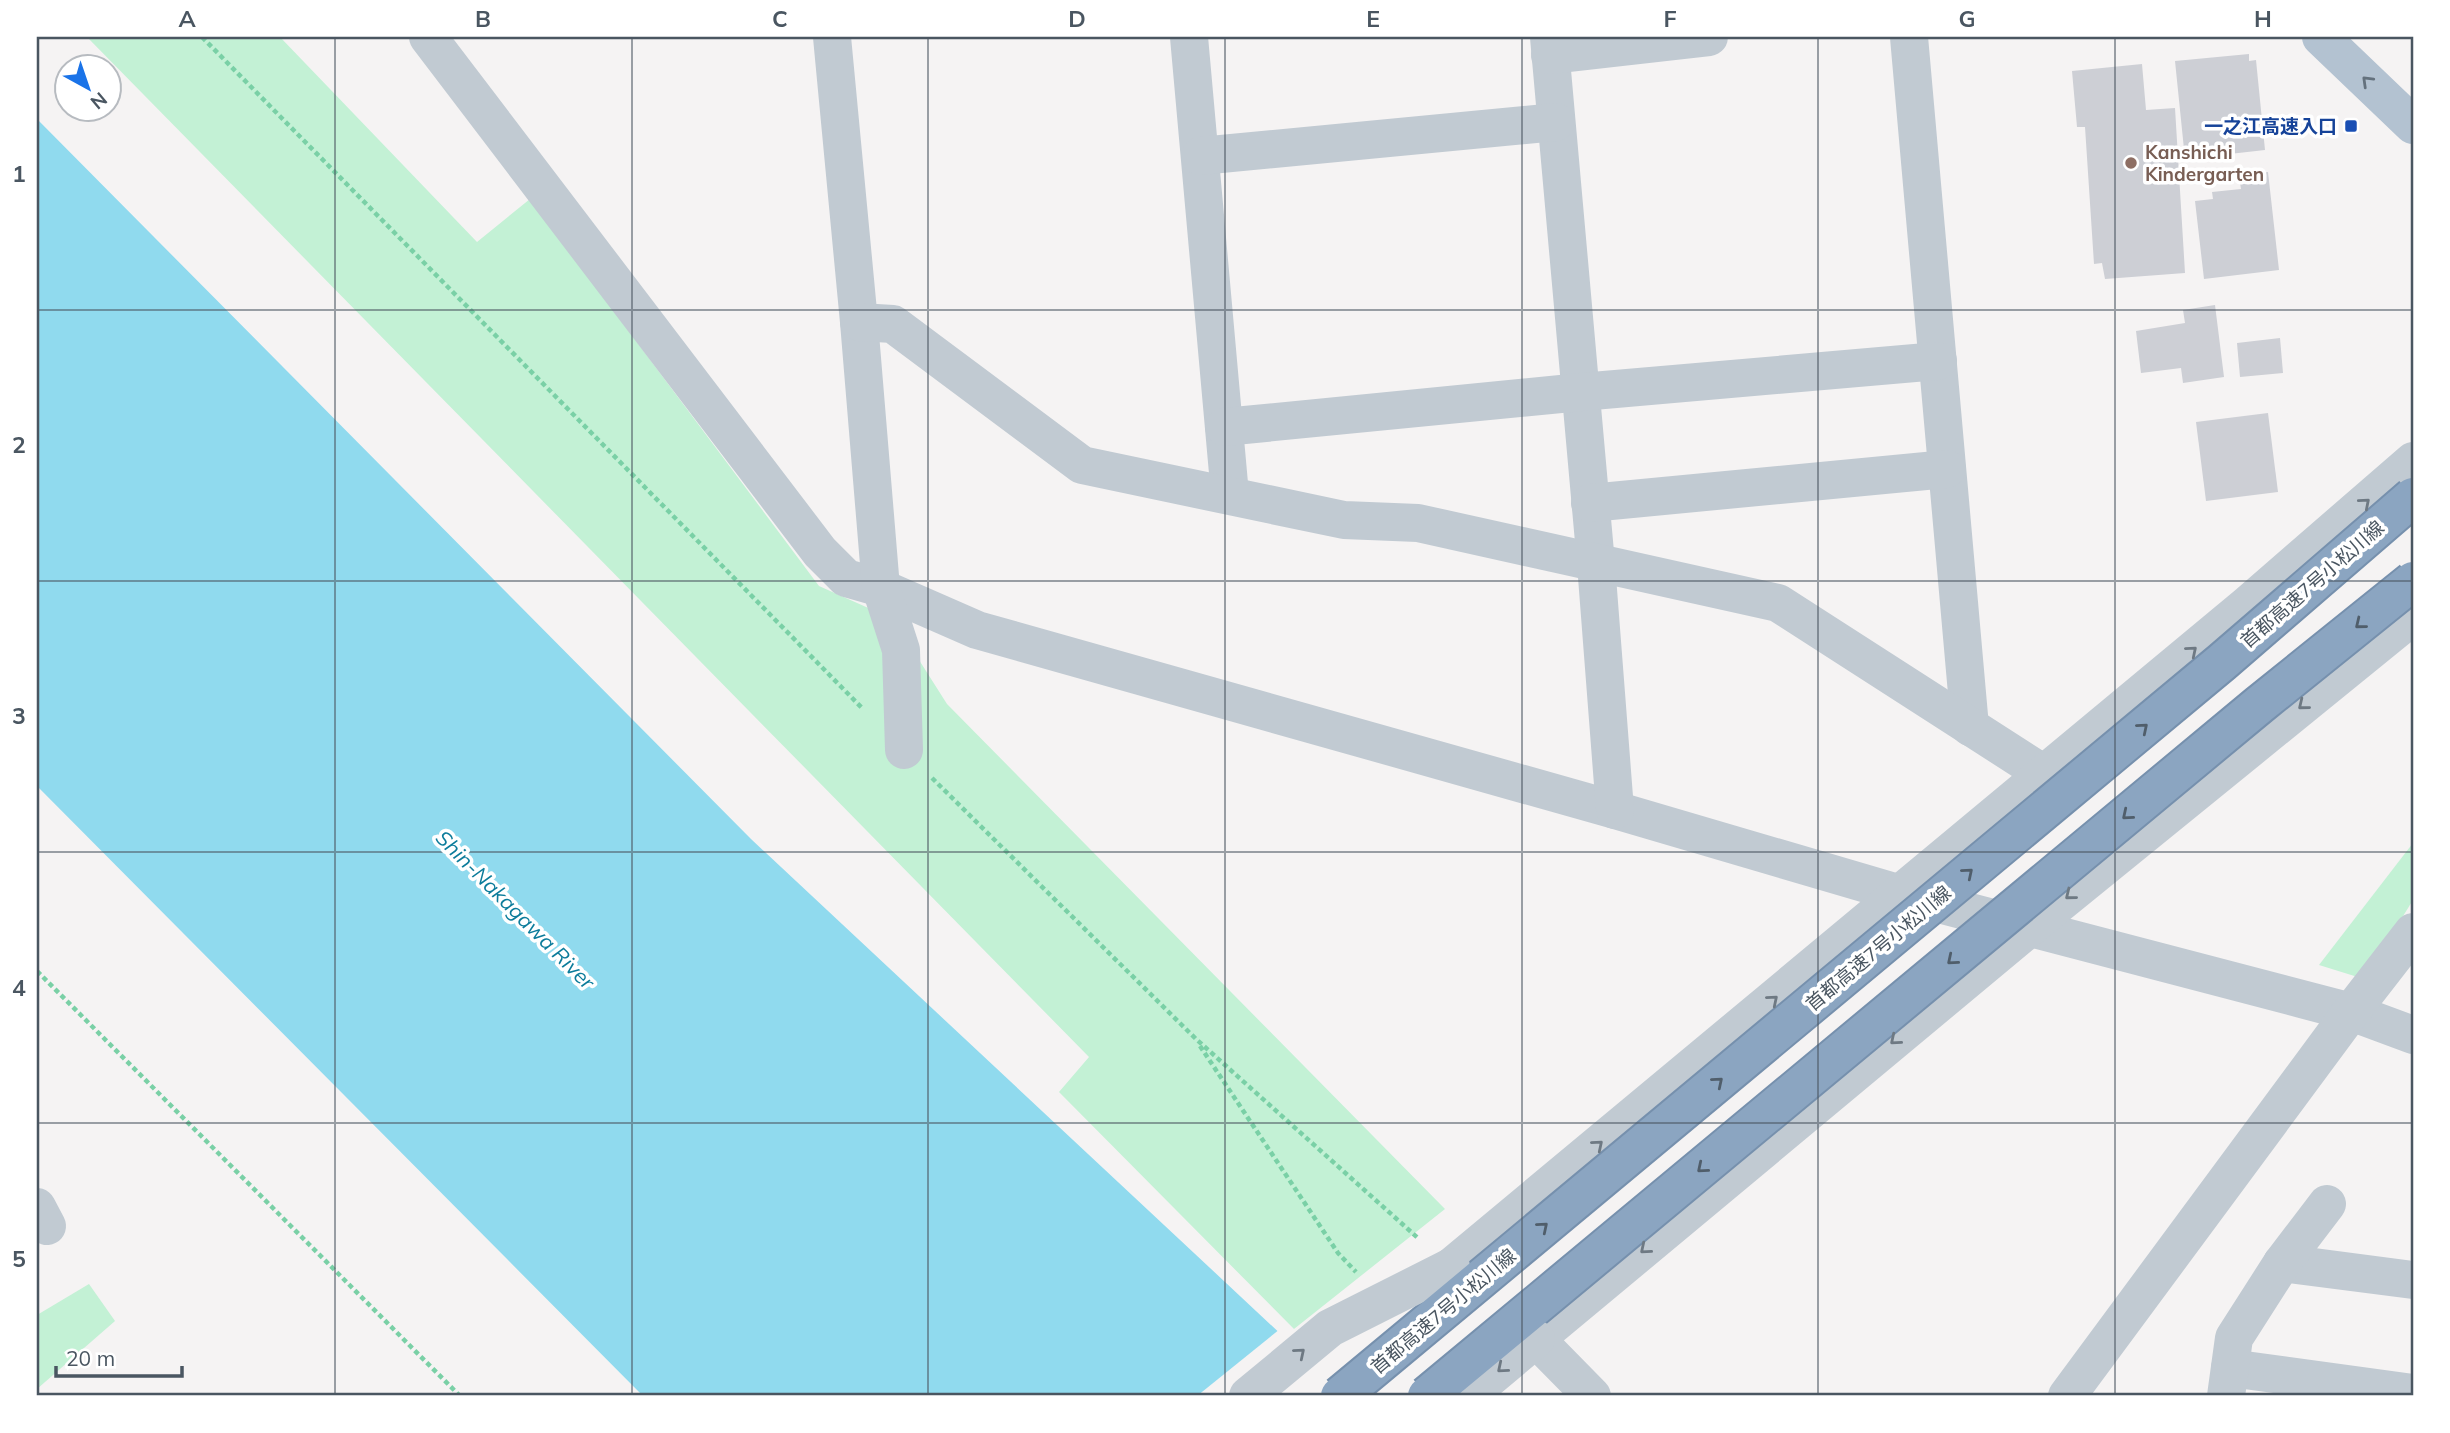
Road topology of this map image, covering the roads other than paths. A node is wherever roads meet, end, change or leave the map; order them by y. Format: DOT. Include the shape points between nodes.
graph roads {
  1 [pos="428,37"];
  2 [pos="832,37"];
  3 [pos="1189,37"];
  4 [pos="1709,37"];
  5 [pos="1909,37"];
  6 [pos="2321,37"];
  7 [pos="1550,46"];
  8 [pos="1556,122"];
  9 [pos="2413,125"];
  10 [pos="1200,156"];
  11 [pos="859,322"];
  12 [pos="1938,361"];
  13 [pos="1581,392"];
  14 [pos="1224,426"];
  15 [pos="2413,461"];
  16 [pos="1947,469"];
  17 [pos="1230,495"];
  18 [pos="2413,497"];
  19 [pos="1591,503"];
  20 [pos="1596,564"];
  21 [pos="2413,581"];
  22 [pos="881,588"];
  23 [pos="2413,615"];
  24 [pos="1970,727"];
  25 [pos="904,750"];
  26 [pos="2044,774"];
  27 [pos="1615,810"];
  28 [pos="1901,894"];
  29 [pos="2028,929"];
  30 [pos="2413,932"];
  31 [pos="2351,1012"];
  32 [pos="2413,1035"];
  33 [pos="2327,1204"];
  34 [pos="2282,1263"];
  35 [pos="2413,1280"];
  36 [pos="1536,1339"];
  37 [pos="2228,1382"];
  38 [pos="2413,1393"];
  39 [pos="1248,1396"];
  40 [pos="1340,1396"];
  41 [pos="1427,1396"];
  42 [pos="1468,1396"];
  43 [pos="1592,1396"];
  44 [pos="2067,1396"];
  1 -- 22 [label="street" via="820,552 846,578"];
  2 -- 11 [label="street"];
  3 -- 10 [label="street"];
  4 -- 7 [label="street"];
  5 -- 12 [label="street"];
  9 -- 6 [label="main road, one-way"];
  7 -- 8 [label="street"];
  8 -- 10 [label="street"];
  8 -- 13 [label="street"];
  10 -- 14 [label="street"];
  11 -- 17 [label="street" via="893,324 1082,465"];
  11 -- 22 [label="street"];
  12 -- 13 [label="street"];
  12 -- 16 [label="street"];
  13 -- 14 [label="street"];
  13 -- 19 [label="street"];
  14 -- 17 [label="street"];
  26 -- 15 [label="street, one-way"];
  16 -- 19 [label="street"];
  16 -- 24 [label="street"];
  17 -- 20 [label="street" via="1344,520 1418,523"];
  40 -- 18 [label="highway, 首都高速7号小松川線, one-way, bridge" via="2222,662"];
  19 -- 20 [label="street"];
  20 -- 24 [label="street" via="1778,603"];
  20 -- 27 [label="street"];
  21 -- 41 [label="highway, one-way, bridge"];
  22 -- 25 [label="street" via="901,650"];
  22 -- 27 [label="street" via="977,630"];
  23 -- 29 [label="street, one-way"];
  24 -- 26 [label="street"];
  26 -- 28 [label="street"];
  27 -- 28 [label="street"];
  28 -- 29 [label="street"];
  39 -- 28 [label="street, one-way, bridge" via="1330,1328 1451,1268"];
  29 -- 31 [label="street"];
  29 -- 36 [label="street, one-way"];
  30 -- 31 [label="street"];
  31 -- 32 [label="street"];
  31 -- 44 [label="street"];
  33 -- 34 [label="street"];
  34 -- 35 [label="street"];
  34 -- 37 [label="street" via="2234,1338"];
  36 -- 42 [label="street, one-way, bridge"];
  36 -- 43 [label="street"];
  37 -- 38 [label="street"];
}
